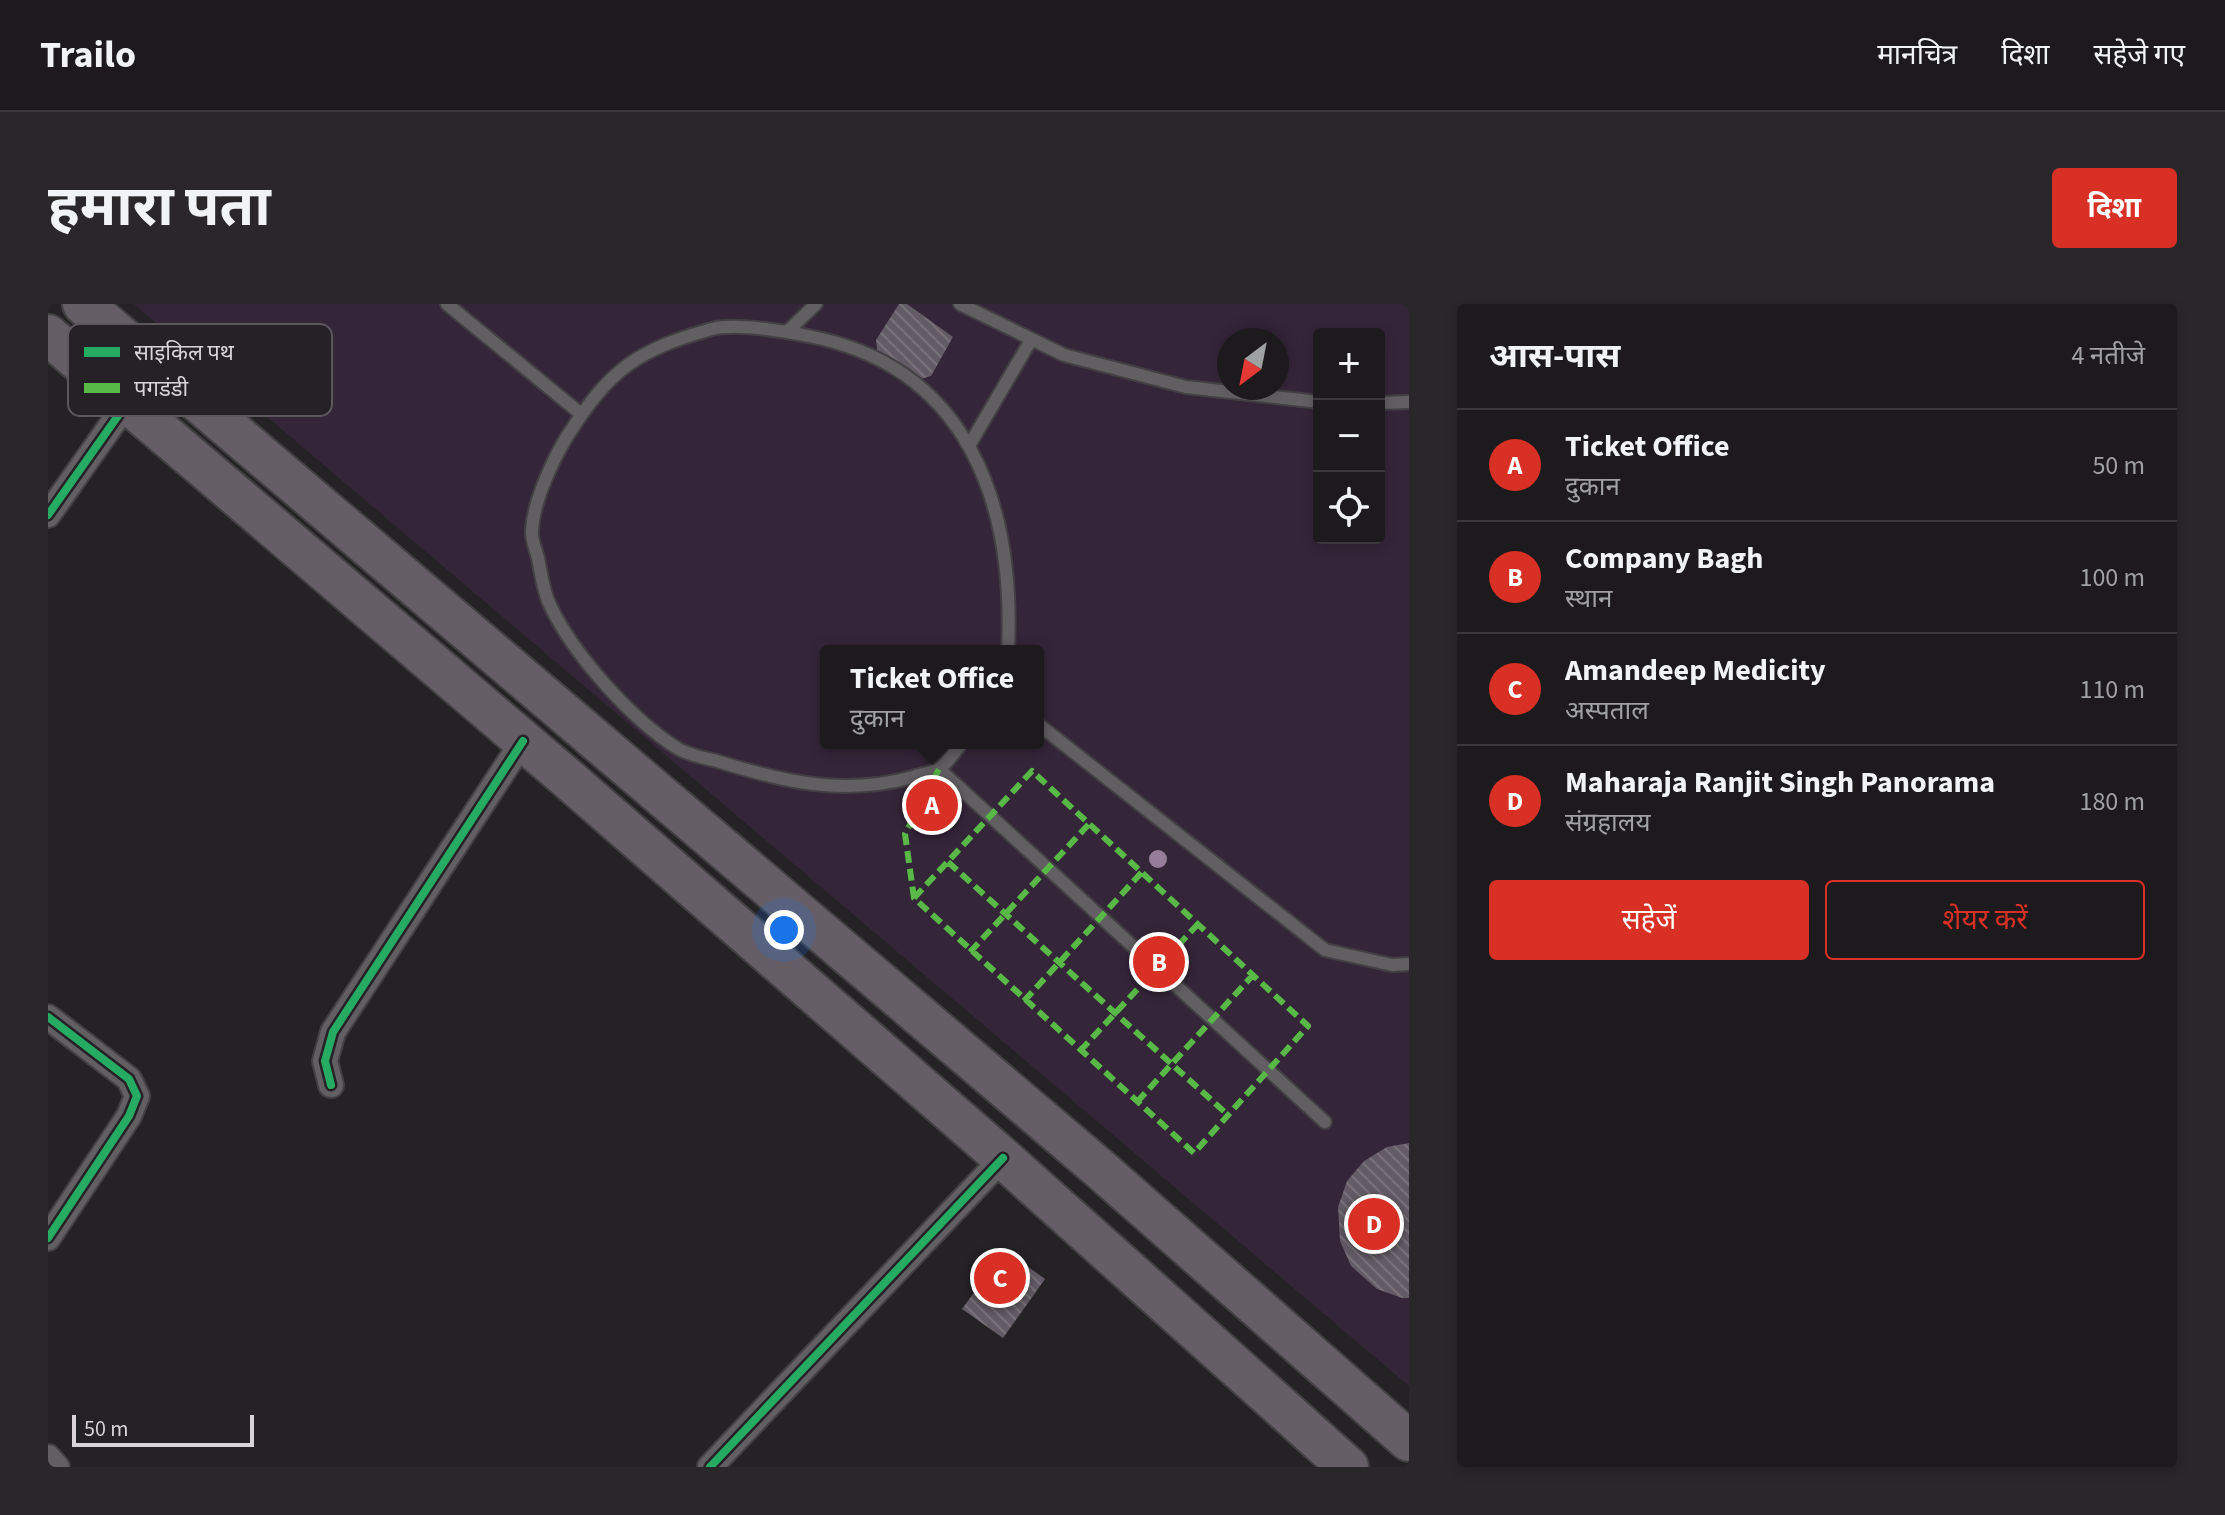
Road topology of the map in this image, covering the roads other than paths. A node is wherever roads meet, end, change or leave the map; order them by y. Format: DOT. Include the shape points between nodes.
graph roads {
  1 [pos="83,304"];
  2 [pos="447,304"];
  3 [pos="816,304"];
  4 [pos="960,304"];
  5 [pos="106,324"];
  6 [pos="787,332"];
  7 [pos="48,335"];
  8 [pos="1031,340"];
  9 [pos="68,352"];
  10 [pos="1313,401"];
  11 [pos="1409,402"];
  12 [pos="1385,403"];
  13 [pos="581,414"];
  14 [pos="118,416"];
  15 [pos="142,416"];
  16 [pos="214,416"];
  17 [pos="970,444"];
  18 [pos="48,515"];
  19 [pos="1008,645"];
  20 [pos="1044,729"];
  21 [pos="523,741"];
  22 [pos="598,744"];
  23 [pos="957,749"];
  24 [pos="939,769"];
  25 [pos="567,778"];
  26 [pos="1409,964"];
  27 [pos="48,1017"];
  28 [pos="331,1085"];
  29 [pos="1325,1122"];
  30 [pos="1003,1158"];
  31 [pos="48,1238"];
  32 [pos="1409,1441"];
  33 [pos="48,1457"];
  34 [pos="57,1467"];
  35 [pos="710,1467"];
  36 [pos="1348,1467"];
  1 -- 5 [label="main road"];
  2 -- 13 [label="lane"];
  3 -- 6 [label="lane"];
  4 -- 8 [label="lane"];
  6 -- 13 [label="lane" via="718,327 650,348 617,372"];
  6 -- 17 [label="lane" via="842,342 893,365 936,400"];
  7 -- 9 [label="main road"];
  8 -- 10 [label="lane" via="1064,355 1186,387"];
  8 -- 17 [label="lane"];
  11 -- 12 [label="lane"];
  13 -- 24 [label="lane" via="552,460 532,532 549,603 582,655 630,708 679,750 790,783 882,783"];
  14 -- 18 [label="street"];
  15 -- 21 [label="main road"];
  16 -- 22 [label="main road"];
  17 -- 19 [label="lane" via="997,515 1010,597"];
  20 -- 26 [label="lane" via="1325,950"];
  21 -- 25 [label="main road"];
  21 -- 28 [label="street" via="333,1032 325,1061"];
  22 -- 25 [label="street"];
  22 -- 32 [label="main road" via="1088,1159"];
  23 -- 24 [label="lane"];
  24 -- 29 [label="lane"];
  25 -- 30 [label="main road"];
  27 -- 31 [label="street" via="129,1079 137,1096"];
  30 -- 35 [label="street"];
  30 -- 36 [label="main road"];
  33 -- 34 [label="street"];
}
